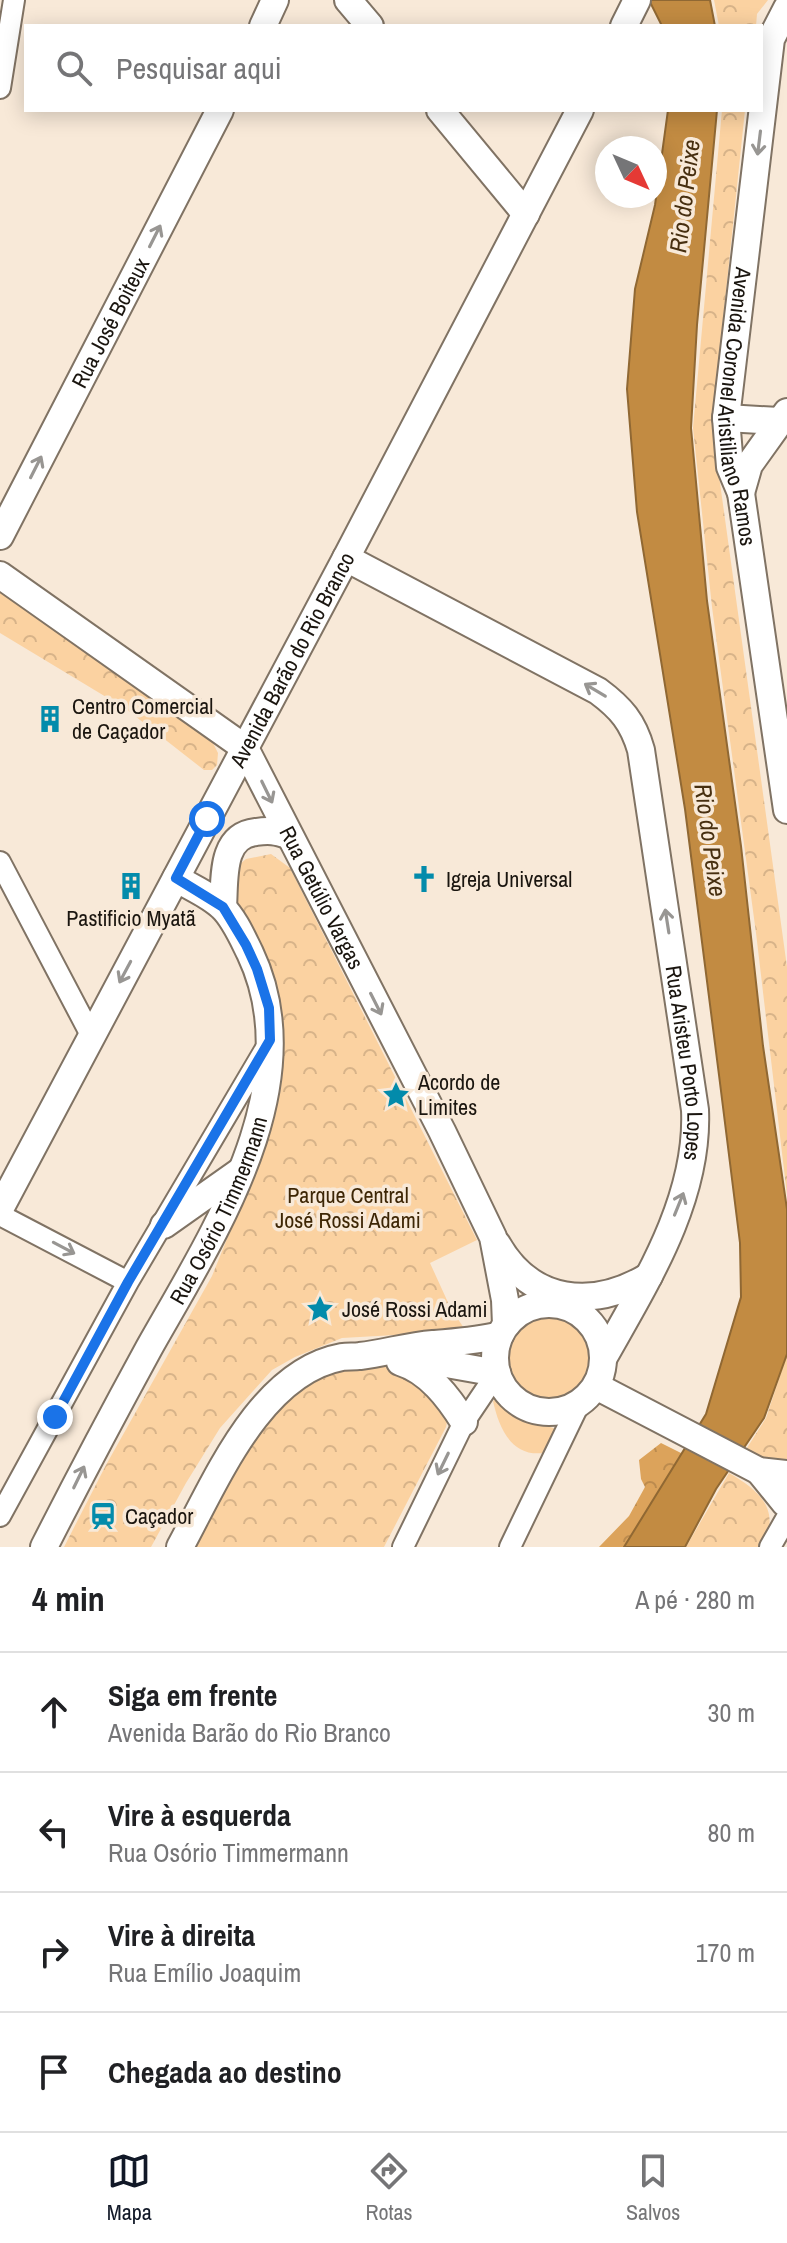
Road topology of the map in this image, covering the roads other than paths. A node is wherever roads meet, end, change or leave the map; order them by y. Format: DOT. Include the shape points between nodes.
graph roads {
  1 [pos="14,0"];
  2 [pos="275,0"];
  3 [pos="348,0"];
  4 [pos="637,0"];
  5 [pos="787,8"];
  6 [pos="264,24"];
  7 [pos="368,24"];
  8 [pos="625,24"];
  9 [pos="0,88"];
  10 [pos="763,106"];
  11 [pos="219,112"];
  12 [pos="442,112"];
  13 [pos="579,112"];
  14 [pos="762,112"];
  15 [pos="526,214"];
  16 [pos="783,416"];
  17 [pos="726,418"];
  18 [pos="741,493"];
  19 [pos="0,536"];
  20 [pos="346,558"];
  21 [pos="0,575"];
  22 [pos="245,748"];
  23 [pos="787,810"];
  24 [pos="288,835"];
  25 [pos="0,862"];
  26 [pos="176,878"];
  27 [pos="223,907"];
  28 [pos="91,1035"];
  29 [pos="270,1040"];
  30 [pos="244,1168"];
  31 [pos="0,1212"];
  32 [pos="164,1225"];
  33 [pos="493,1237"];
  34 [pos="649,1276"];
  35 [pos="128,1282"];
  36 [pos="503,1330"];
  37 [pos="361,1356"];
  38 [pos="604,1357"];
  39 [pos="397,1361"];
  40 [pos="497,1373"];
  41 [pos="587,1395"];
  42 [pos="464,1422"];
  43 [pos="752,1467"];
  44 [pos="787,1474"];
  45 [pos="7,1487"];
  46 [pos="786,1510"];
  47 [pos="0,1516"];
  48 [pos="44,1547"];
  49 [pos="180,1547"];
  50 [pos="403,1547"];
  51 [pos="510,1547"];
  52 [pos="770,1547"];
  1 -- 9 [label="street"];
  2 -- 6 [label="main road"];
  3 -- 7 [label="main road"];
  4 -- 8 [label="main road"];
  5 -- 10 [label="main road, Avenida Coronel Aristiliano Ramos, one-way" via="771,39"];
  19 -- 11 [label="main road, Rua José Boiteux, one-way"];
  12 -- 15 [label="main road"];
  13 -- 15 [label="main road, Avenida Barão do Rio Branco"];
  14 -- 17 [label="main road, Avenida Coronel Aristiliano Ramos, one-way"];
  15 -- 20 [label="main road, Avenida Barão do Rio Branco"];
  16 -- 17 [label="main road"];
  16 -- 18 [label="main road" via="749,465"];
  17 -- 18 [label="main road, Avenida Coronel Aristiliano Ramos" via="730,467"];
  18 -- 23 [label="main road, Avenida Coronel Aristiliano Ramos"];
  20 -- 22 [label="main road, Avenida Barão do Rio Branco"];
  34 -- 20 [label="main road, Rua Aristeu Porto Lopes, one-way" via="691,1174 696,1130 641,750 628,718 598,691"];
  21 -- 22 [label="main road, Rua Getúlio Vargas"];
  22 -- 24 [label="main road, Rua Getúlio Vargas, one-way"];
  22 -- 26 [label="main road, Avenida Barão do Rio Branco"];
  24 -- 27 [label="main road" via="275,830 237,839 226,858"];
  24 -- 33 [label="main road, Rua Getúlio Vargas, one-way"];
  25 -- 28 [label="street"];
  26 -- 27 [label="main road, Rua Osório Timmermann"];
  26 -- 28 [label="main road, Avenida Barão do Rio Branco, one-way"];
  27 -- 29 [label="main road, Rua Osório Timmermann" via="257,969 269,1008"];
  28 -- 31 [label="main road, Avenida Barão do Rio Branco"];
  29 -- 30 [label="main road, Rua Osório Timmermann" via="266,1085"];
  29 -- 32 [label="street"];
  30 -- 32 [label="main road"];
  48 -- 30 [label="main road, Rua Osório Timmermann, one-way"];
  31 -- 35 [label="street, one-way"];
  32 -- 35 [label="street"];
  33 -- 34 [label="main road" via="520,1274 561,1295 608,1296"];
  33 -- 36 [label="main road, Rua Getúlio Vargas" via="505,1300"];
  34 -- 38 [label="main road, Rua Aristeu Porto Lopes"];
  35 -- 45 [label="street"];
  36 -- 37 [label="main road" via="484,1340"];
  36 -- 38 [label="main road" via="530,1307 560,1304 596,1329"];
  36 -- 40 [label="main road"];
  37 -- 39 [label="main road"];
  37 -- 49 [label="main road" via="316,1367 275,1394 238,1444"];
  38 -- 41 [label="main road" via="602,1372"];
  39 -- 40 [label="main road" via="424,1360"];
  39 -- 42 [label="main road" via="437,1387"];
  40 -- 41 [label="main road" via="523,1406 551,1412"];
  40 -- 42 [label="street"];
  41 -- 43 [label="main road" via="679,1429"];
  41 -- 51 [label="street"];
  42 -- 50 [label="street, one-way"];
  43 -- 44 [label="main road"];
  43 -- 46 [label="main road"];
  45 -- 47 [label="street"];
  46 -- 52 [label="street"];
}
